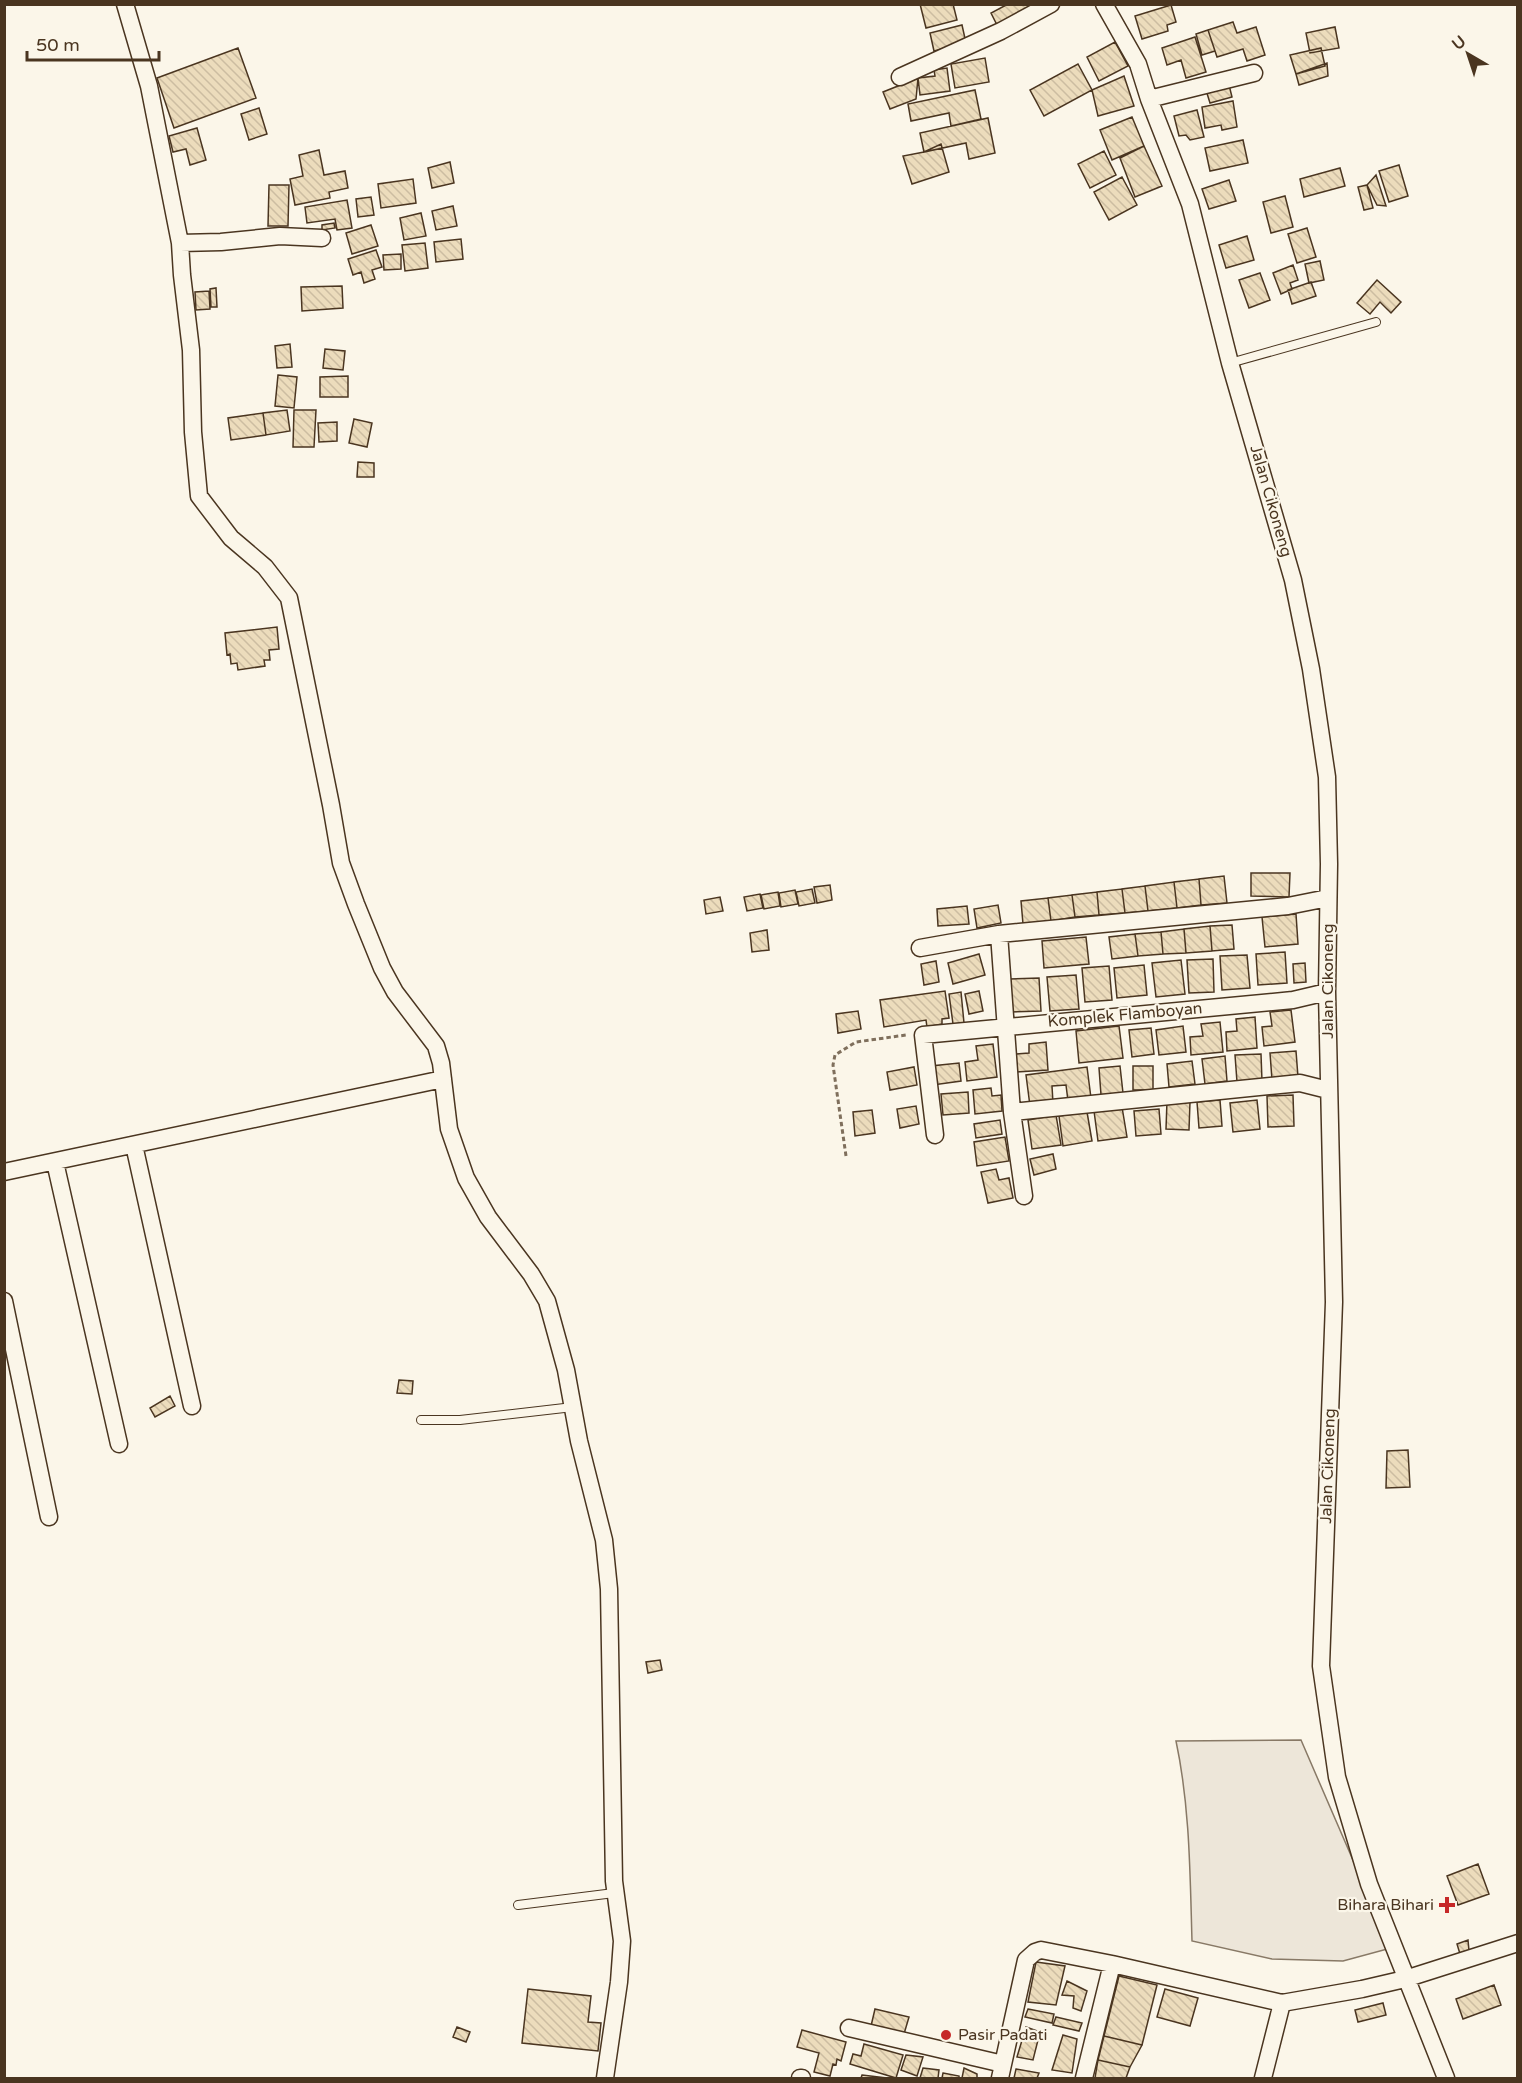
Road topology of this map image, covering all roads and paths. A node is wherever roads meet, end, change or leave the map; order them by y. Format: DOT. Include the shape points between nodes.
graph roads {
  1 [pos="125,4"];
  2 [pos="1051,4"];
  3 [pos="1104,4"];
  4 [pos="1254,73"];
  5 [pos="900,77"];
  6 [pos="1149,99"];
  7 [pos="322,238"];
  8 [pos="180,243"];
  9 [pos="1376,322"];
  10 [pos="1230,363"];
  11 [pos="1328,898"];
  12 [pos="999,934"];
  13 [pos="920,948"];
  14 [pos="1327,992"];
  15 [pos="1006,1026"];
  16 [pos="923,1035"];
  17 [pos="443,1079"];
  18 [pos="1328,1090"];
  19 [pos="1012,1113"];
  20 [pos="935,1136"];
  21 [pos="134,1145"];
  22 [pos="846,1156"];
  23 [pos="55,1162"];
  24 [pos="4,1172"];
  25 [pos="1024,1196"];
  26 [pos="4,1301"];
  27 [pos="192,1406"];
  28 [pos="573,1407"];
  29 [pos="422,1420"];
  30 [pos="119,1444"];
  31 [pos="49,1517"];
  32 [pos="614,1893"];
  33 [pos="518,1905"];
  34 [pos="1517,1944"];
  35 [pos="1112,1964"];
  36 [pos="1405,1979"];
  37 [pos="1282,2003"];
  38 [pos="849,2028"];
  39 [pos="1001,2071"];
  40 [pos="605,2079"];
  41 [pos="1084,2079"];
  42 [pos="1263,2079"];
  43 [pos="1446,2079"];
  1 -- 8 [label="street" via="149,86"];
  2 -- 5 [label="street"];
  3 -- 6 [label="street, Jalan Cikoneng" via="1138,64"];
  4 -- 6 [label="street"];
  6 -- 10 [label="street, Jalan Cikoneng" via="1190,204"];
  7 -- 8 [label="street" via="280,236"];
  8 -- 17 [label="street" via="199,496 231,538 265,567 289,598 341,863 382,968 436,1046"];
  9 -- 10 [label="lane"];
  10 -- 11 [label="street, Jalan Cikoneng" via="1293,580 1311,669 1328,777"];
  11 -- 12 [label="street" via="1288,906"];
  11 -- 14 [label="street, Jalan Cikoneng"];
  12 -- 13 [label="street"];
  12 -- 15 [label="street"];
  14 -- 15 [label="street, Komplek Flamboyan" via="1293,1000"];
  14 -- 18 [label="street, Jalan Cikoneng"];
  15 -- 16 [label="street, Komplek Flamboyan"];
  15 -- 19 [label="street"];
  16 -- 20 [label="street"];
  16 -- 22 [label="path" via="856,1042 835,1055 833,1065"];
  17 -- 21 [label="street"];
  17 -- 28 [label="street" via="449,1129 466,1178 488,1217 547,1301"];
  18 -- 19 [label="street" via="1300,1083"];
  18 -- 36 [label="street, Jalan Cikoneng" via="1334,1302 1321,1666 1337,1777 1369,1884"];
  19 -- 25 [label="street"];
  21 -- 23 [label="street"];
  21 -- 27 [label="street"];
  23 -- 24 [label="street"];
  23 -- 30 [label="street"];
  26 -- 31 [label="street"];
  28 -- 29 [label="lane"];
  28 -- 32 [label="street" via="604,1540 609,1589"];
  32 -- 33 [label="lane"];
  32 -- 40 [label="street" via="622,1941"];
  34 -- 36 [label="street"];
  35 -- 37 [label="street"];
  35 -- 39 [label="street" via="1048,1951 1035,1952 1026,1960"];
  35 -- 41 [label="street"];
  36 -- 37 [label="street"];
  36 -- 43 [label="street, Jalan Cikoneng"];
  37 -- 42 [label="street"];
  38 -- 39 [label="street"];
}
